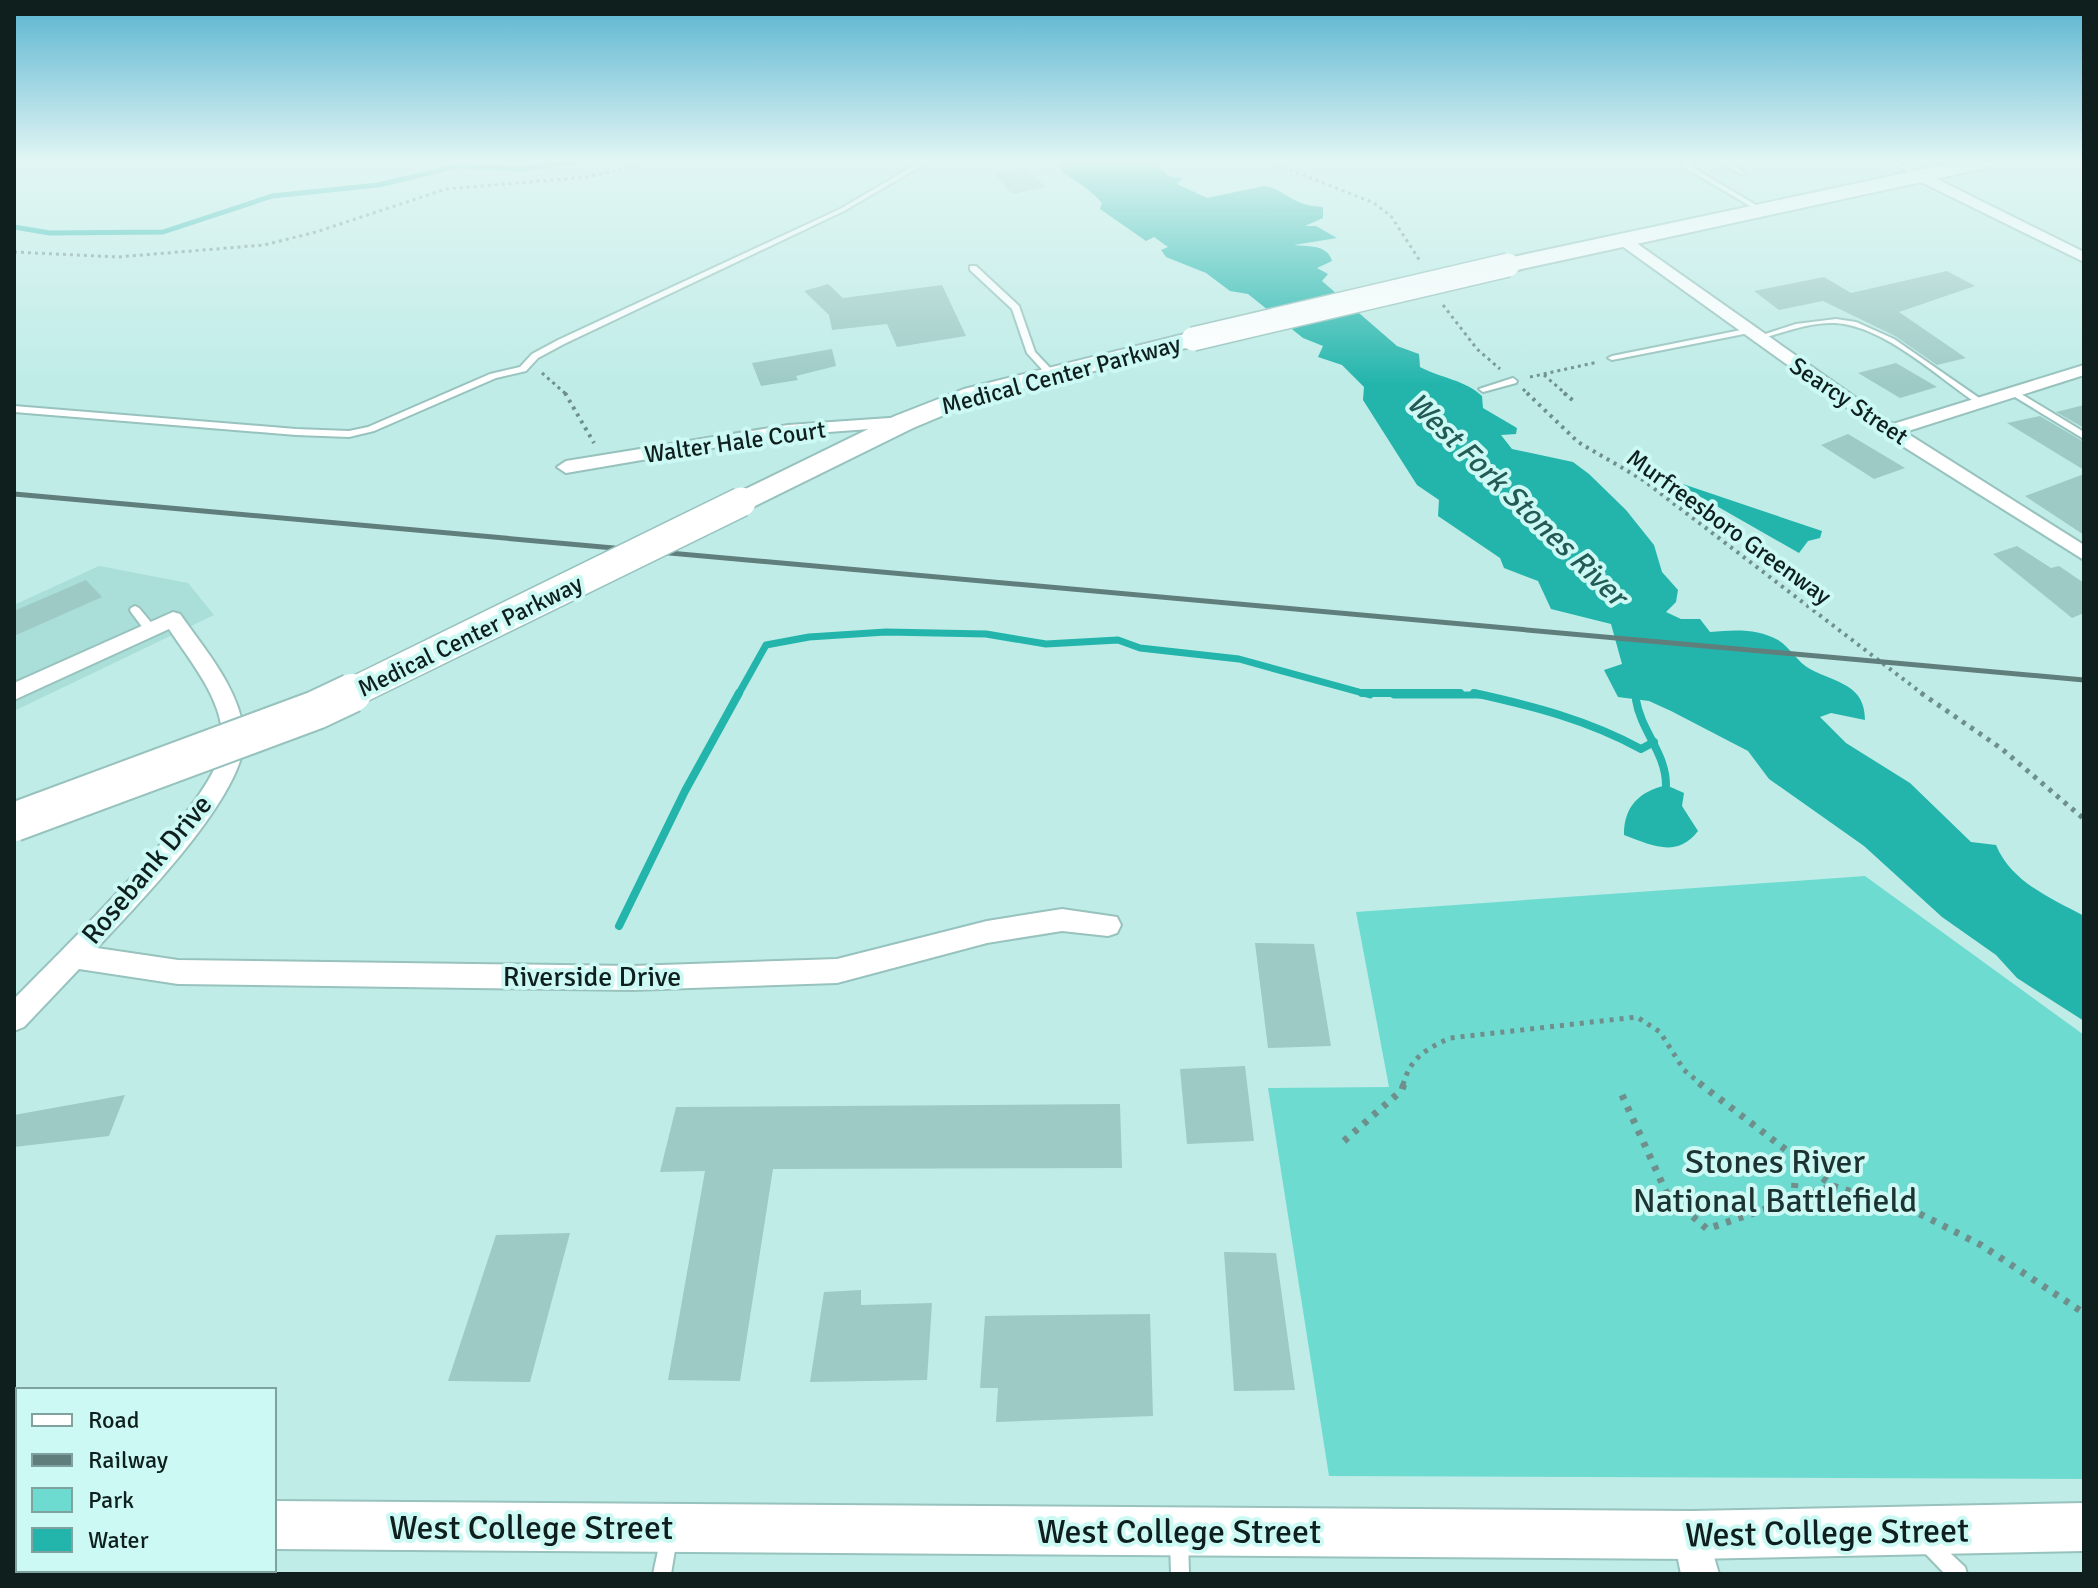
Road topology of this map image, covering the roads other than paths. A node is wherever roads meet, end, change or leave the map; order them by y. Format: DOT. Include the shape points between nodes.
graph roads {
  1 [pos="786,236"];
  2 [pos="1629,236"];
  3 [pos="2040,236"];
  4 [pos="1620,238"];
  5 [pos="2084,258"];
  6 [pos="973,268"];
  7 [pos="1752,334"];
  8 [pos="1612,358"];
  9 [pos="2084,370"];
  10 [pos="1050,373"];
  11 [pos="1513,381"];
  12 [pos="1483,389"];
  13 [pos="2013,392"];
  14 [pos="1981,402"];
  15 [pos="14,409"];
  16 [pos="904,422"];
  17 [pos="1891,431"];
  18 [pos="2084,436"];
  19 [pos="566,467"];
  20 [pos="2084,554"];
  21 [pos="135,610"];
  22 [pos="162,624"];
  23 [pos="14,692"];
  24 [pos="14,822"];
  25 [pos="1108,925"];
  26 [pos="72,956"];
  27 [pos="14,1018"];
  28 [pos="276,1525"];
  29 [pos="2084,1527"];
  30 [pos="670,1528"];
  31 [pos="1914,1530"];
  32 [pos="1179,1552"];
  33 [pos="1696,1554"];
  34 [pos="662,1574"];
  35 [pos="1958,1574"];
  1 -- 15 [label="lane" via="561,342 523,369 349,434"];
  2 -- 4 [label="main road, Medical Center Parkway"];
  3 -- 5 [label="street"];
  4 -- 7 [label="street, Searcy Street"];
  4 -- 10 [label="main road, Medical Center Parkway, bridge"];
  6 -- 10 [label="lane" via="1016,308 1031,353"];
  7 -- 8 [label="lane"];
  7 -- 14 [label="lane" via="1839,320 1861,326"];
  7 -- 17 [label="street, Searcy Street"];
  9 -- 13 [label="street"];
  10 -- 16 [label="main road, Medical Center Parkway" via="973,394"];
  11 -- 12 [label="lane"];
  13 -- 14 [label="street"];
  13 -- 18 [label="lane"];
  14 -- 17 [label="street"];
  16 -- 19 [label="street, Walter Hale Court" via="788,430"];
  16 -- 24 [label="main road, Medical Center Parkway, bridge" via="316,710"];
  17 -- 20 [label="street, Searcy Street"];
  21 -- 22 [label="lane"];
  22 -- 23 [label="street"];
  22 -- 26 [label="street, Rosebank Drive" via="229,707 234,753 201,813"];
  25 -- 26 [label="street, Riverside Drive" via="1062,920 987,932 837,971 632,978 178,972"];
  26 -- 27 [label="street, Rosebank Drive"];
  28 -- 30 [label="street, West College Street"];
  29 -- 31 [label="street, West College Street"];
  30 -- 32 [label="street, West College Street"];
  30 -- 34 [label="lane"];
  31 -- 33 [label="street, West College Street"];
  31 -- 35 [label="lane"];
  32 -- 33 [label="street, West College Street"];
}
